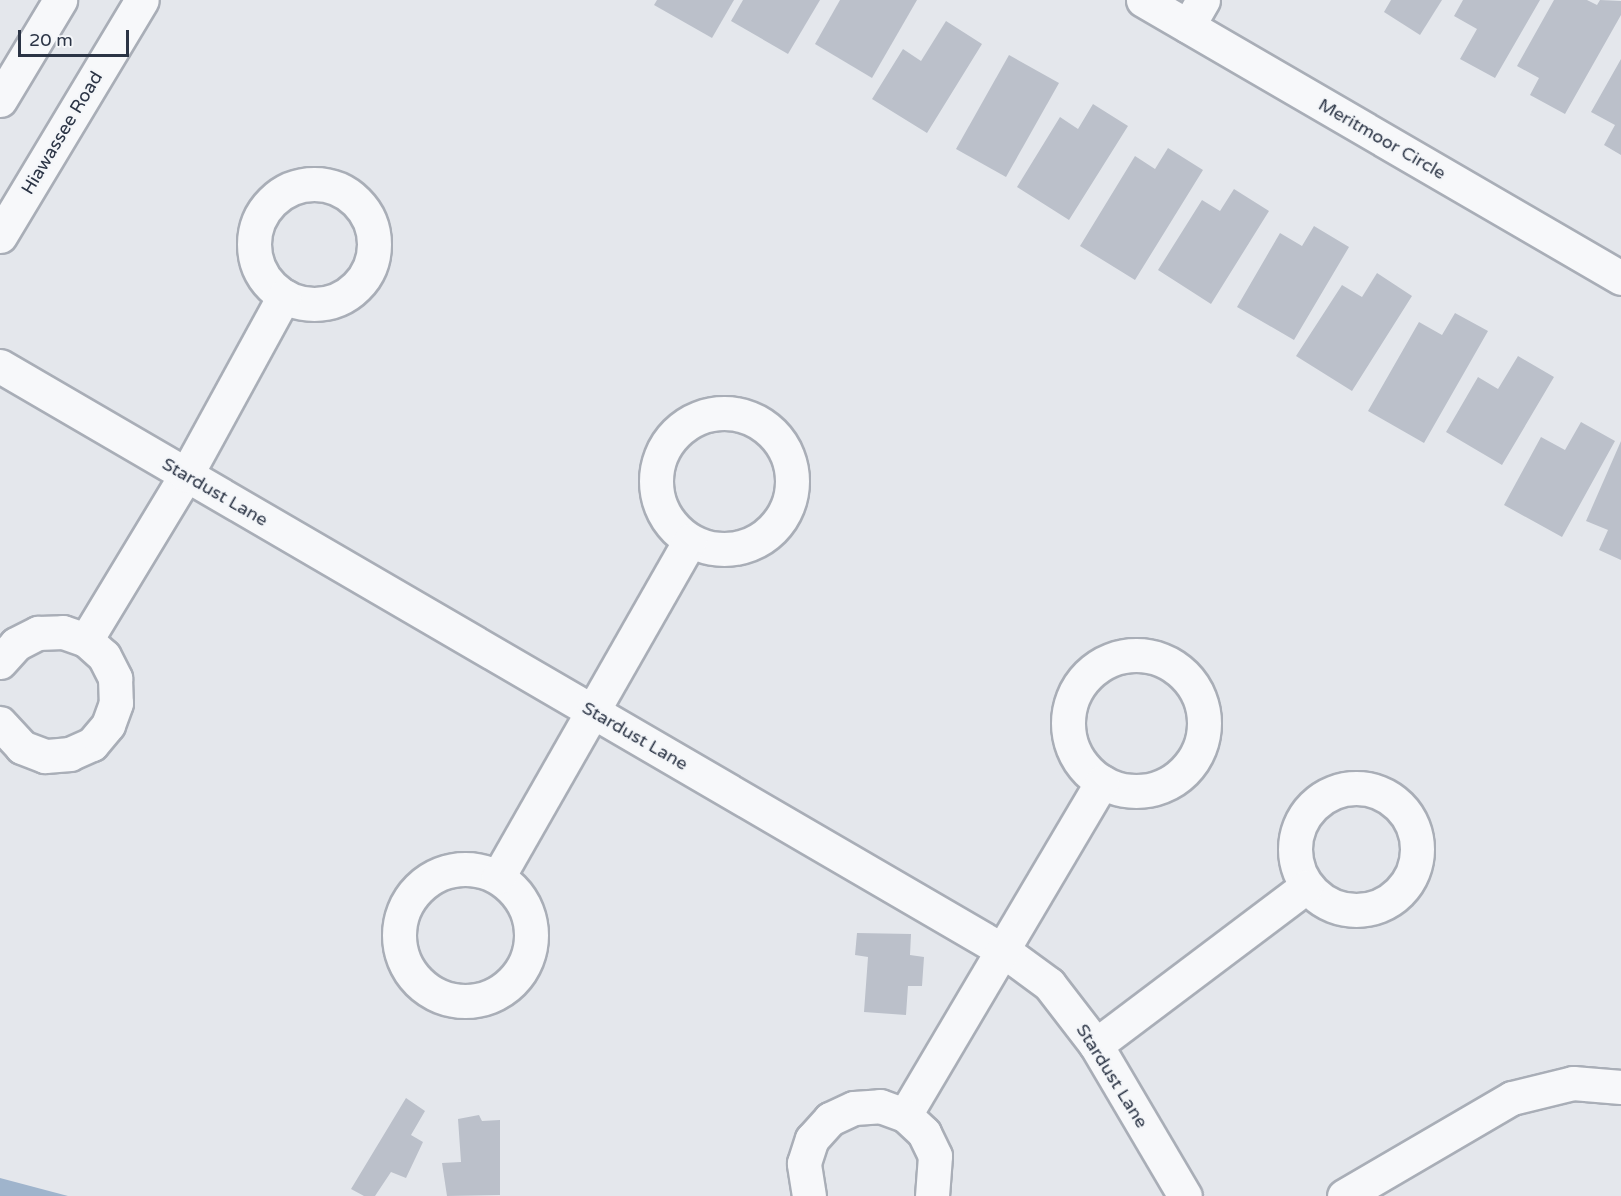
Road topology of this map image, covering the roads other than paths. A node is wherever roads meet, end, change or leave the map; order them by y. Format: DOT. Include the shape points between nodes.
graph roads {
  1 [pos="60,0"];
  2 [pos="142,0"];
  3 [pos="1143,0"];
  4 [pos="1195,13"];
  5 [pos="0,100"];
  6 [pos="0,236"];
  7 [pos="1621,278"];
  8 [pos="284,296"];
  9 [pos="0,366"];
  10 [pos="186,475"];
  11 [pos="690,541"];
  12 [pos="86,640"];
  13 [pos="0,662"];
  14 [pos="590,710"];
  15 [pos="0,723"];
  16 [pos="1102,782"];
  17 [pos="498,877"];
  18 [pos="1306,887"];
  19 [pos="1004,951"];
  20 [pos="1096,1045"];
  21 [pos="1621,1087"];
  22 [pos="904,1115"];
  23 [pos="809,1196"];
  24 [pos="932,1196"];
  25 [pos="1185,1196"];
  26 [pos="1344,1196"];
  1 -- 5 [label="street"];
  2 -- 6 [label="street, Hiawassee Road"];
  3 -- 4 [label="street, Meritmoor Circle"];
  4 -- 7 [label="street, Meritmoor Circle"];
  8 -- 10 [label="street"];
  9 -- 10 [label="street, Stardust Lane"];
  10 -- 12 [label="street"];
  10 -- 14 [label="street, Stardust Lane"];
  11 -- 11 [label="street" via="716,550 742,548 766,536 784,516 792,491 791,464 779,440 759,422 733,413 706,415 682,426 664,447 656,472 657,499 669,524"];
  11 -- 14 [label="street"];
  12 -- 13 [label="street" via="63,632 39,633 16,644"];
  12 -- 15 [label="street" via="104,656 116,695 108,725 92,744 70,754 45,756 22,747"];
  14 -- 17 [label="street"];
  14 -- 19 [label="street, Stardust Lane"];
  16 -- 16 [label="street" via="1127,791 1154,789 1178,778 1196,758 1204,733 1203,706 1191,682 1170,664 1145,656 1119,657 1095,669 1077,689 1068,714 1070,741 1082,765"];
  16 -- 19 [label="street"];
  17 -- 17 [label="street" via="473,868 447,870 424,882 407,901 398,926 400,952 412,975 432,993 456,1001 482,999 506,988 523,968 531,944 529,917 518,894"];
  18 -- 20 [label="street"];
  19 -- 20 [label="street, Stardust Lane" via="1049,984"];
  19 -- 22 [label="street"];
  20 -- 25 [label="street, Stardust Lane"];
  21 -- 26 [label="street" via="1574,1083 1512,1098"];
  22 -- 23 [label="street" via="880,1106 854,1108 830,1119 812,1138 804,1163"];
  22 -- 24 [label="street" via="924,1133 935,1156"];
}
